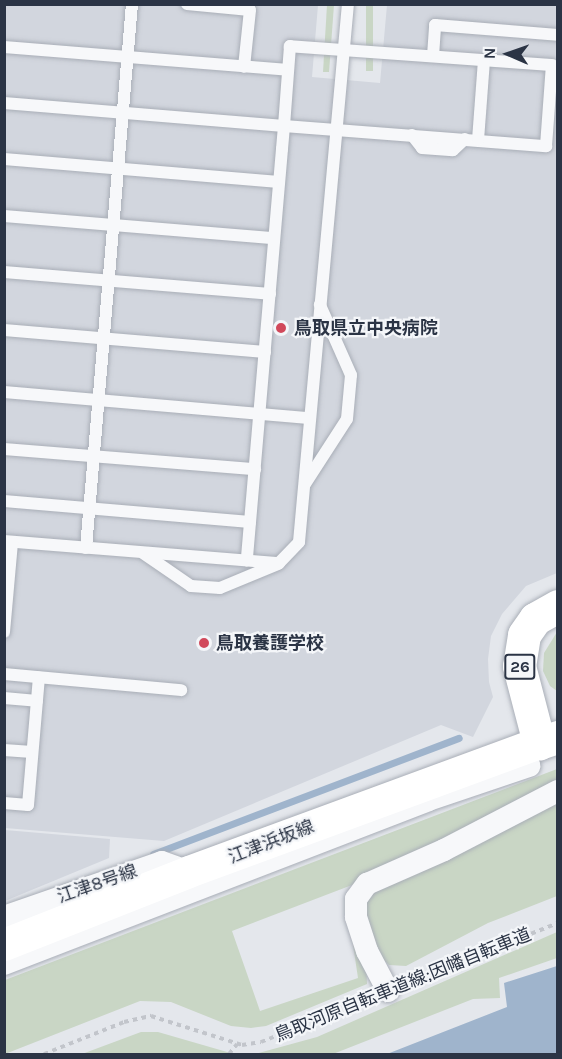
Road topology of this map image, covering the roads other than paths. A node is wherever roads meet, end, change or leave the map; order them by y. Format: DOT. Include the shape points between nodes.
graph roads {
  1 [pos="132,4"];
  2 [pos="187,4"];
  3 [pos="348,4"];
  4 [pos="558,35"];
  5 [pos="4,46"];
  6 [pos="344,49"];
  7 [pos="433,56"];
  8 [pos="128,57"];
  9 [pos="484,60"];
  10 [pos="555,66"];
  11 [pos="244,67"];
  12 [pos="288,70"];
  13 [pos="4,103"];
  14 [pos="123,112"];
  15 [pos="284,126"];
  16 [pos="336,130"];
  17 [pos="478,140"];
  18 [pos="4,159"];
  19 [pos="118,168"];
  20 [pos="279,182"];
  21 [pos="4,216"];
  22 [pos="113,225"];
  23 [pos="274,238"];
  24 [pos="4,272"];
  25 [pos="109,281"];
  26 [pos="270,294"];
  27 [pos="319,304"];
  28 [pos="4,330"];
  29 [pos="104,338"];
  30 [pos="265,352"];
  31 [pos="4,392"];
  32 [pos="99,400"];
  33 [pos="260,414"];
  34 [pos="309,418"];
  35 [pos="4,448"];
  36 [pos="94,456"];
  37 [pos="255,469"];
  38 [pos="304,485"];
  39 [pos="4,501"];
  40 [pos="90,508"];
  41 [pos="250,522"];
  42 [pos="8,541"];
  43 [pos="86,548"];
  44 [pos="141,552"];
  45 [pos="247,561"];
  46 [pos="279,563"];
  47 [pos="6,591"];
  48 [pos="558,606"];
  49 [pos="4,632"];
  50 [pos="4,674"];
  51 [pos="39,677"];
  52 [pos="181,690"];
  53 [pos="4,698"];
  54 [pos="37,700"];
  55 [pos="542,749"];
  56 [pos="4,750"];
  57 [pos="32,752"];
  58 [pos="558,791"];
  59 [pos="4,803"];
  60 [pos="189,872"];
  61 [pos="4,917"];
  62 [pos="4,945"];
  63 [pos="4,964"];
  64 [pos="388,991"];
  1 -- 8 [label="lane"];
  2 -- 11 [label="lane" via="250,10"];
  3 -- 6 [label="lane"];
  4 -- 7 [label="lane" via="435,25"];
  5 -- 8 [label="lane"];
  6 -- 7 [label="lane"];
  6 -- 12 [label="lane" via="290,46"];
  6 -- 16 [label="lane"];
  7 -- 9 [label="lane"];
  8 -- 11 [label="lane"];
  8 -- 14 [label="lane"];
  9 -- 10 [label="lane"];
  9 -- 17 [label="lane"];
  10 -- 17 [label="lane" via="546,146"];
  11 -- 12 [label="lane"];
  12 -- 15 [label="lane"];
  13 -- 14 [label="lane"];
  14 -- 15 [label="lane"];
  14 -- 19 [label="lane"];
  15 -- 16 [label="lane"];
  15 -- 20 [label="lane"];
  16 -- 17 [label="lane"];
  16 -- 27 [label="lane"];
  18 -- 19 [label="lane"];
  19 -- 20 [label="lane"];
  19 -- 22 [label="lane"];
  20 -- 23 [label="lane"];
  21 -- 22 [label="lane"];
  22 -- 23 [label="lane"];
  22 -- 25 [label="lane"];
  23 -- 26 [label="lane"];
  24 -- 25 [label="lane"];
  25 -- 26 [label="lane"];
  25 -- 29 [label="lane"];
  26 -- 30 [label="lane"];
  27 -- 34 [label="lane"];
  27 -- 38 [label="lane" via="351,375 347,419"];
  28 -- 29 [label="lane"];
  29 -- 30 [label="lane"];
  29 -- 32 [label="lane"];
  30 -- 33 [label="lane"];
  31 -- 32 [label="lane"];
  32 -- 33 [label="lane"];
  32 -- 36 [label="lane"];
  33 -- 34 [label="lane"];
  33 -- 37 [label="lane"];
  34 -- 38 [label="lane"];
  35 -- 36 [label="lane"];
  36 -- 37 [label="lane"];
  36 -- 40 [label="lane"];
  37 -- 41 [label="lane"];
  38 -- 46 [label="lane" via="299,542"];
  39 -- 40 [label="lane"];
  40 -- 41 [label="lane"];
  40 -- 43 [label="lane"];
  41 -- 45 [label="lane"];
  42 -- 43 [label="lane"];
  42 -- 47 [label="lane"];
  43 -- 44 [label="lane"];
  44 -- 45 [label="lane"];
  44 -- 46 [label="lane" via="191,586 210,588 220,588"];
  45 -- 46 [label="lane"];
  47 -- 49 [label="lane"];
  48 -- 55 [label="main road, 26" via="535,619 521,644 522,680"];
  50 -- 51 [label="lane"];
  51 -- 52 [label="lane"];
  51 -- 54 [label="lane"];
  53 -- 54 [label="lane"];
  54 -- 57 [label="lane"];
  55 -- 60 [label="street, 江津浜坂線"];
  55 -- 63 [label="street" via="428,800"];
  56 -- 57 [label="lane"];
  57 -- 59 [label="lane" via="28,805"];
  58 -- 64 [label="street" via="444,850 367,884 356,899 356,917 367,951"];
  60 -- 61 [label="street, 江津8号線" via="162,862"];
  60 -- 62 [label="street, 江津浜坂線"];
}
